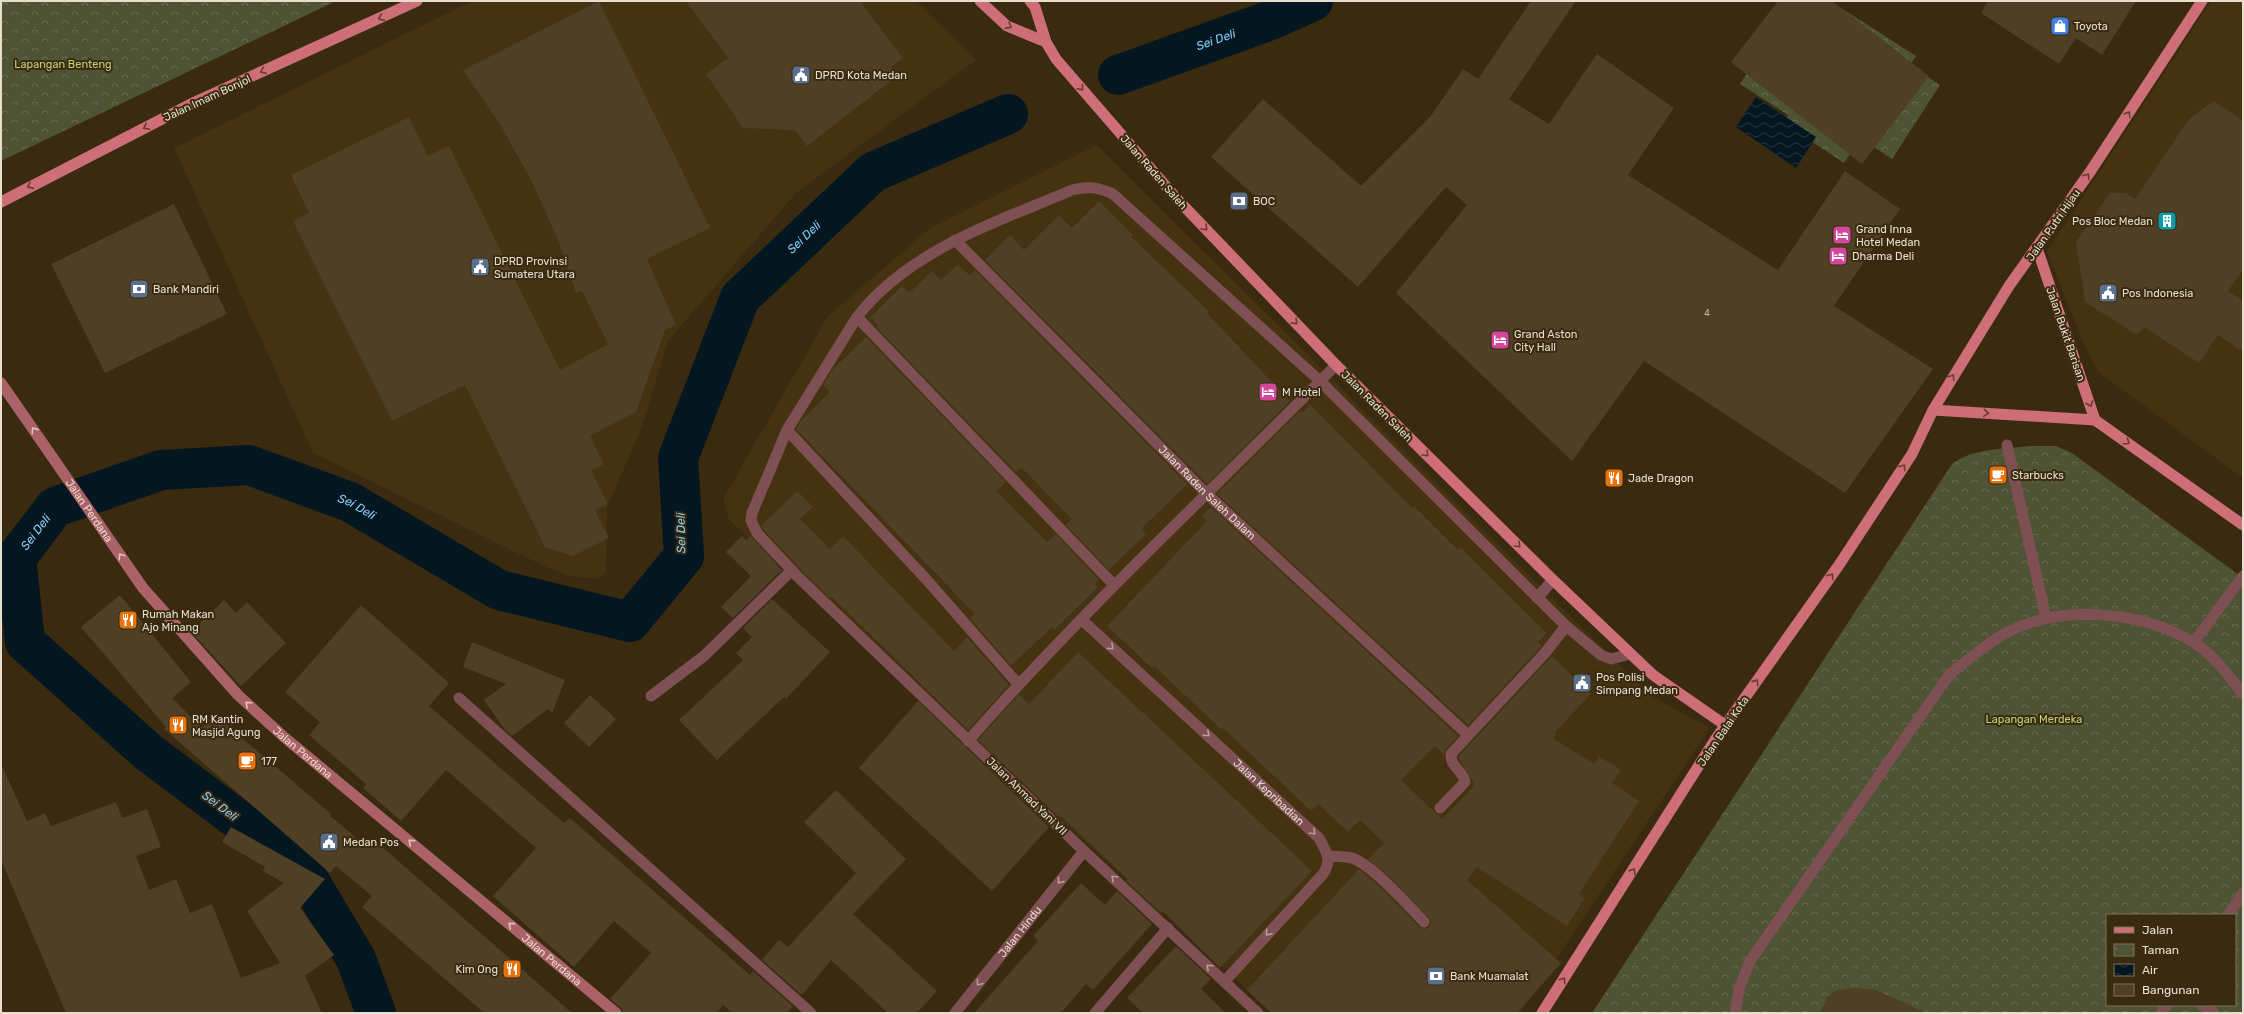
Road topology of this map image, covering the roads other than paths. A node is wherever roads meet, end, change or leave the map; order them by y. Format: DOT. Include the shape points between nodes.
graph roads {
  1 [pos="416,1"];
  2 [pos="980,1"];
  3 [pos="1030,1"];
  4 [pos="2202,1"];
  5 [pos="1046,42"];
  6 [pos="1,202"];
  7 [pos="955,240"];
  8 [pos="2036,248"];
  9 [pos="857,317"];
  10 [pos="1336,365"];
  11 [pos="1320,381"];
  12 [pos="1,383"];
  13 [pos="1933,410"];
  14 [pos="2095,420"];
  15 [pos="787,430"];
  16 [pos="2007,444"];
  17 [pos="1912,454"];
  18 [pos="1207,494"];
  19 [pos="2243,525"];
  20 [pos="795,574"];
  21 [pos="2243,576"];
  22 [pos="1553,580"];
  23 [pos="1114,586"];
  24 [pos="1537,598"];
  25 [pos="2046,618"];
  26 [pos="1082,620"];
  27 [pos="1566,626"];
  28 [pos="2194,642"];
  29 [pos="1630,654"];
  30 [pos="1018,684"];
  31 [pos="2243,694"];
  32 [pos="651,696"];
  33 [pos="459,698"];
  34 [pos="1725,725"];
  35 [pos="1468,735"];
  36 [pos="968,741"];
  37 [pos="1440,808"];
  38 [pos="1084,851"];
  39 [pos="1329,856"];
  40 [pos="2243,893"];
  41 [pos="2229,914"];
  42 [pos="1424,922"];
  43 [pos="1168,928"];
  44 [pos="1225,981"];
  45 [pos="2204,1006"];
  46 [pos="616,1013"];
  47 [pos="811,1013"];
  48 [pos="955,1013"];
  49 [pos="1095,1013"];
  50 [pos="1258,1013"];
  51 [pos="1542,1013"];
  52 [pos="1736,1013"];
  53 [pos="2214,1013"];
  1 -- 6 [label="main road, Jalan Imam Bonjol, one-way" via="195,102"];
  2 -- 5 [label="main road, one-way" via="1007,26"];
  3 -- 5 [label="main road, Jalan Raden Saleh" via="1035,7"];
  8 -- 4 [label="main road, Jalan Putri Hijau, one-way" via="2090,172"];
  5 -- 10 [label="main road, Jalan Raden Saleh, one-way" via="1056,59 1178,200"];
  7 -- 9 [label="street, Jalan Ahmad Yani VII" via="898,277 870,301"];
  7 -- 11 [label="street, Jalan Ahmad Yani VII" via="1072,190 1086,186 1100,188 1113,194"];
  7 -- 18 [label="street, Jalan Raden Saleh Dalam"];
  13 -- 8 [label="main road, Jalan Putri Hijau, one-way" via="2009,286"];
  8 -- 14 [label="main road, Jalan Bukit Barisan, one-way"];
  9 -- 15 [label="street, Jalan Ahmad Yani VII"];
  9 -- 23 [label="street"];
  10 -- 11 [label="street"];
  10 -- 22 [label="main road, Jalan Raden Saleh, one-way"];
  11 -- 18 [label="street"];
  11 -- 24 [label="street, Jalan Ahmad Yani VII"];
  46 -- 12 [label="main road, Jalan Perdana, one-way" via="284,737 238,695 143,588"];
  13 -- 14 [label="main road, one-way"];
  13 -- 17 [label="main road, Jalan Putri Hijau"];
  14 -- 19 [label="main road, one-way"];
  15 -- 20 [label="street, Jalan Ahmad Yani VII" via="752,513 752,520 757,533"];
  15 -- 30 [label="street"];
  16 -- 25 [label="street"];
  34 -- 17 [label="main road, Jalan Balai Kota, one-way" via="1839,565"];
  18 -- 23 [label="street"];
  18 -- 35 [label="street, Jalan Raden Saleh Dalam"];
  20 -- 32 [label="street" via="704,656"];
  20 -- 36 [label="street, Jalan Ahmad Yani VII"];
  21 -- 28 [label="street"];
  22 -- 24 [label="street"];
  22 -- 29 [label="main road, Jalan Raden Saleh"];
  23 -- 26 [label="street"];
  24 -- 27 [label="street, Jalan Ahmad Yani VII"];
  25 -- 28 [label="street" via="2092,614 2141,621 2177,633"];
  25 -- 52 [label="street" via="2009,631 1982,648 1949,675 1750,961 1739,989"];
  26 -- 30 [label="street"];
  26 -- 39 [label="street, Jalan Kepribadian, one-way" via="1319,838"];
  27 -- 29 [label="street, Jalan Ahmad Yani VII" via="1602,655 1611,659"];
  27 -- 35 [label="street" via="1545,653"];
  28 -- 31 [label="street" via="2215,659"];
  29 -- 34 [label="main road, Jalan Raden Saleh" via="1665,685"];
  30 -- 36 [label="street"];
  33 -- 47 [label="street"];
  51 -- 34 [label="main road, Jalan Balai Kota, one-way"];
  35 -- 37 [label="street" via="1451,757 1452,764 1465,782"];
  36 -- 38 [label="street, Jalan Ahmad Yani VII"];
  43 -- 38 [label="street, Jalan Ahmad Yani VII, one-way"];
  38 -- 48 [label="street, Jalan Hindu, one-way"];
  39 -- 42 [label="street" via="1352,858 1361,863"];
  39 -- 44 [label="street, one-way" via="1328,867 1323,874"];
  40 -- 41 [label="street"];
  44 -- 43 [label="street, Jalan Ahmad Yani VII, one-way"];
  43 -- 49 [label="street"];
  44 -- 50 [label="street, Jalan Ahmad Yani VII"];
  45 -- 53 [label="street"];
}
